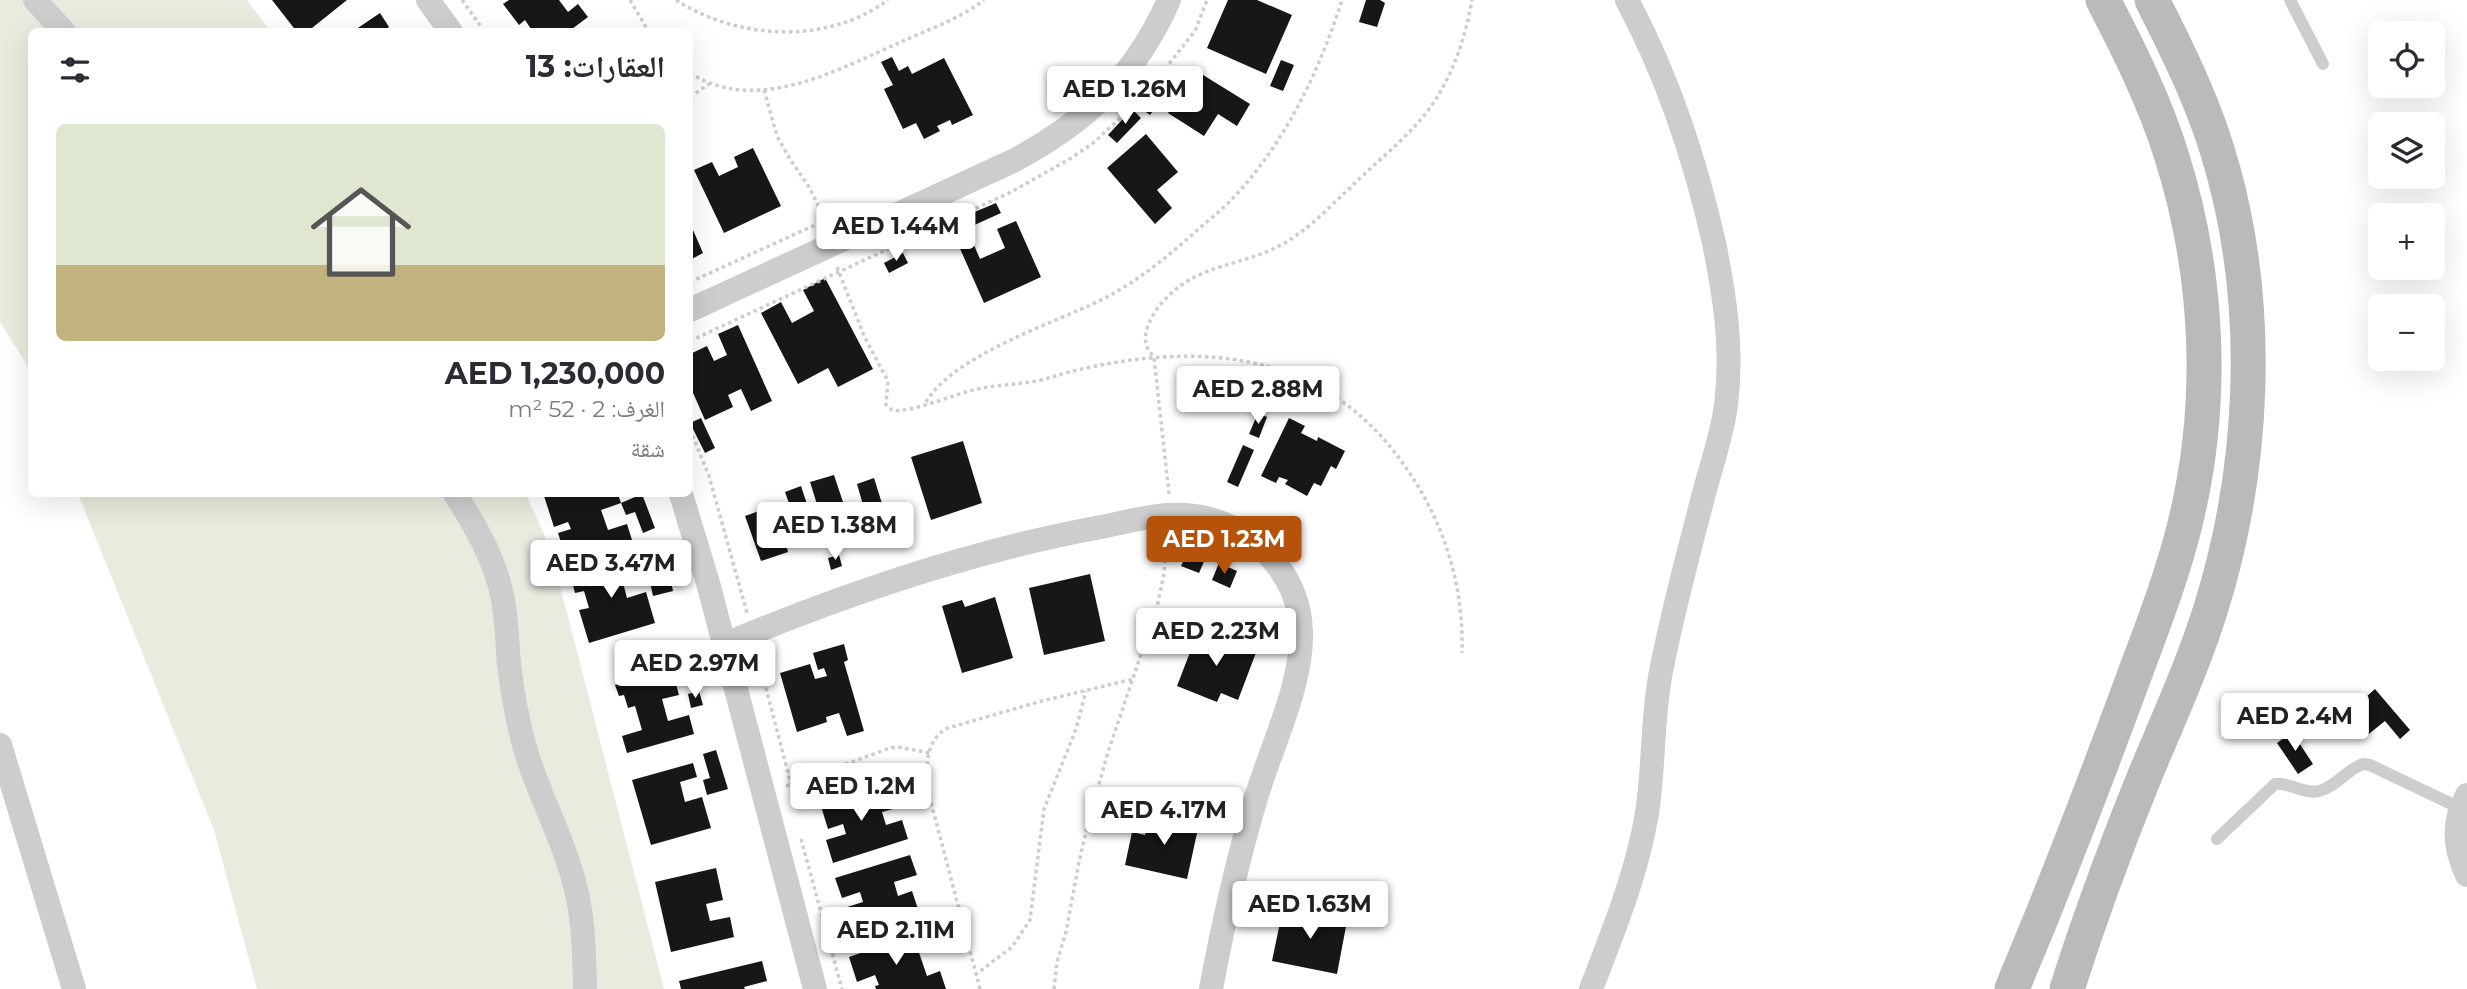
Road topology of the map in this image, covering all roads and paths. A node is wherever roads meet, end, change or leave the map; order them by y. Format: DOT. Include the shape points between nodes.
graph roads {
  1 [pos="35,0"];
  2 [pos="428,0"];
  3 [pos="462,0"];
  4 [pos="631,0"];
  5 [pos="676,0"];
  6 [pos="888,0"];
  7 [pos="1169,0"];
  8 [pos="1341,0"];
  9 [pos="1472,0"];
  10 [pos="1627,0"];
  11 [pos="2103,0"];
  12 [pos="2152,0"];
  13 [pos="2290,0"];
  14 [pos="982,1"];
  15 [pos="60,28"];
  16 [pos="448,28"];
  17 [pos="482,28"];
  18 [pos="647,28"];
  19 [pos="2323,64"];
  20 [pos="693,75"];
  21 [pos="709,84"];
  22 [pos="764,90"];
  23 [pos="693,95"];
  24 [pos="838,215"];
  25 [pos="825,220"];
  26 [pos="835,243"];
  27 [pos="693,281"];
  28 [pos="693,309"];
  29 [pos="1154,358"];
  30 [pos="925,403"];
  31 [pos="693,436"];
  32 [pos="457,497"];
  33 [pos="682,497"];
  34 [pos="1172,515"];
  35 [pos="752,633"];
  36 [pos="723,645"];
  37 [pos="1462,653"];
  38 [pos="1133,679"];
  39 [pos="1086,690"];
  40 [pos="0,746"];
  41 [pos="930,754"];
  42 [pos="791,784"];
  43 [pos="2464,802"];
  44 [pos="765,803"];
  45 [pos="800,836"];
  46 [pos="2217,839"];
  47 [pos="2467,875"];
  48 [pos="975,975"];
  49 [pos="74,989"];
  50 [pos="585,989"];
  51 [pos="815,989"];
  52 [pos="842,989"];
  53 [pos="980,989"];
  54 [pos="1054,989"];
  55 [pos="1211,989"];
  56 [pos="1591,989"];
  57 [pos="2012,989"];
  58 [pos="2067,989"];
  1 -- 15 [label="street"];
  2 -- 16 [label="street"];
  3 -- 17 [label="path"];
  4 -- 18 [label="path"];
  5 -- 6 [label="path" via="724,23 791,32 839,24"];
  7 -- 26 [label="street" via="1139,55 1079,121 1013,161"];
  8 -- 30 [label="path" via="1309,85 1232,200 1150,270 1105,298 955,370"];
  9 -- 29 [label="path" via="1452,68 1417,124 1290,240 1259,256 1197,275 1174,290 1147,330 1146,346"];
  10 -- 56 [label="street" via="1662,73 1696,168 1723,286 1729,377 1719,443 1660,675 1651,781 1639,851"];
  11 -- 57 [label="street" via="2157,114 2188,216 2203,323 2199,443 2186,523 2163,600"];
  12 -- 58 [label="street" via="2201,104 2230,198 2247,323 2246,419 2234,513 2212,607 2114,855"];
  13 -- 19 [label="lane"];
  14 -- 22 [label="path" via="836,71"];
  20 -- 21 [label="path"];
  21 -- 22 [label="path"];
  21 -- 23 [label="path"];
  22 -- 25 [label="path" via="777,136"];
  24 -- 25 [label="path"];
  25 -- 26 [label="path"];
  25 -- 27 [label="path"];
  26 -- 28 [label="street"];
  26 -- 30 [label="path" via="846,262 837,266 865,338 888,381 886,405 901,412"];
  29 -- 30 [label="path" via="976,389"];
  29 -- 34 [label="path"];
  29 -- 37 [label="path" via="1228,358 1304,378 1353,409 1377,431 1421,489 1443,535 1459,593"];
  31 -- 35 [label="path" via="709,476"];
  32 -- 50 [label="street" via="487,549 503,598 514,701 523,739 574,880 585,945"];
  33 -- 36 [label="street"];
  34 -- 35 [label="street" via="978,554 892,580"];
  34 -- 38 [label="path" via="1174,535 1168,536 1161,591"];
  34 -- 55 [label="street" via="1216,520 1255,541 1286,578 1301,627 1296,679 1238,862"];
  35 -- 36 [label="street"];
  35 -- 42 [label="path"];
  36 -- 44 [label="street"];
  38 -- 39 [label="path"];
  38 -- 54 [label="path" via="1088,823"];
  39 -- 41 [label="path" via="940,731"];
  39 -- 48 [label="path" via="1076,729 1044,809 1030,920 1012,947"];
  40 -- 49 [label="street"];
  41 -- 42 [label="path" via="890,747"];
  41 -- 48 [label="path" via="927,787"];
  42 -- 44 [label="path" via="784,787 787,797"];
  43 -- 46 [label="lane" via="2363,764 2318,792 2275,784"];
  43 -- 47 [label="street" via="2456,836"];
  44 -- 51 [label="street"];
  45 -- 52 [label="path"];
  48 -- 53 [label="path"];
}
